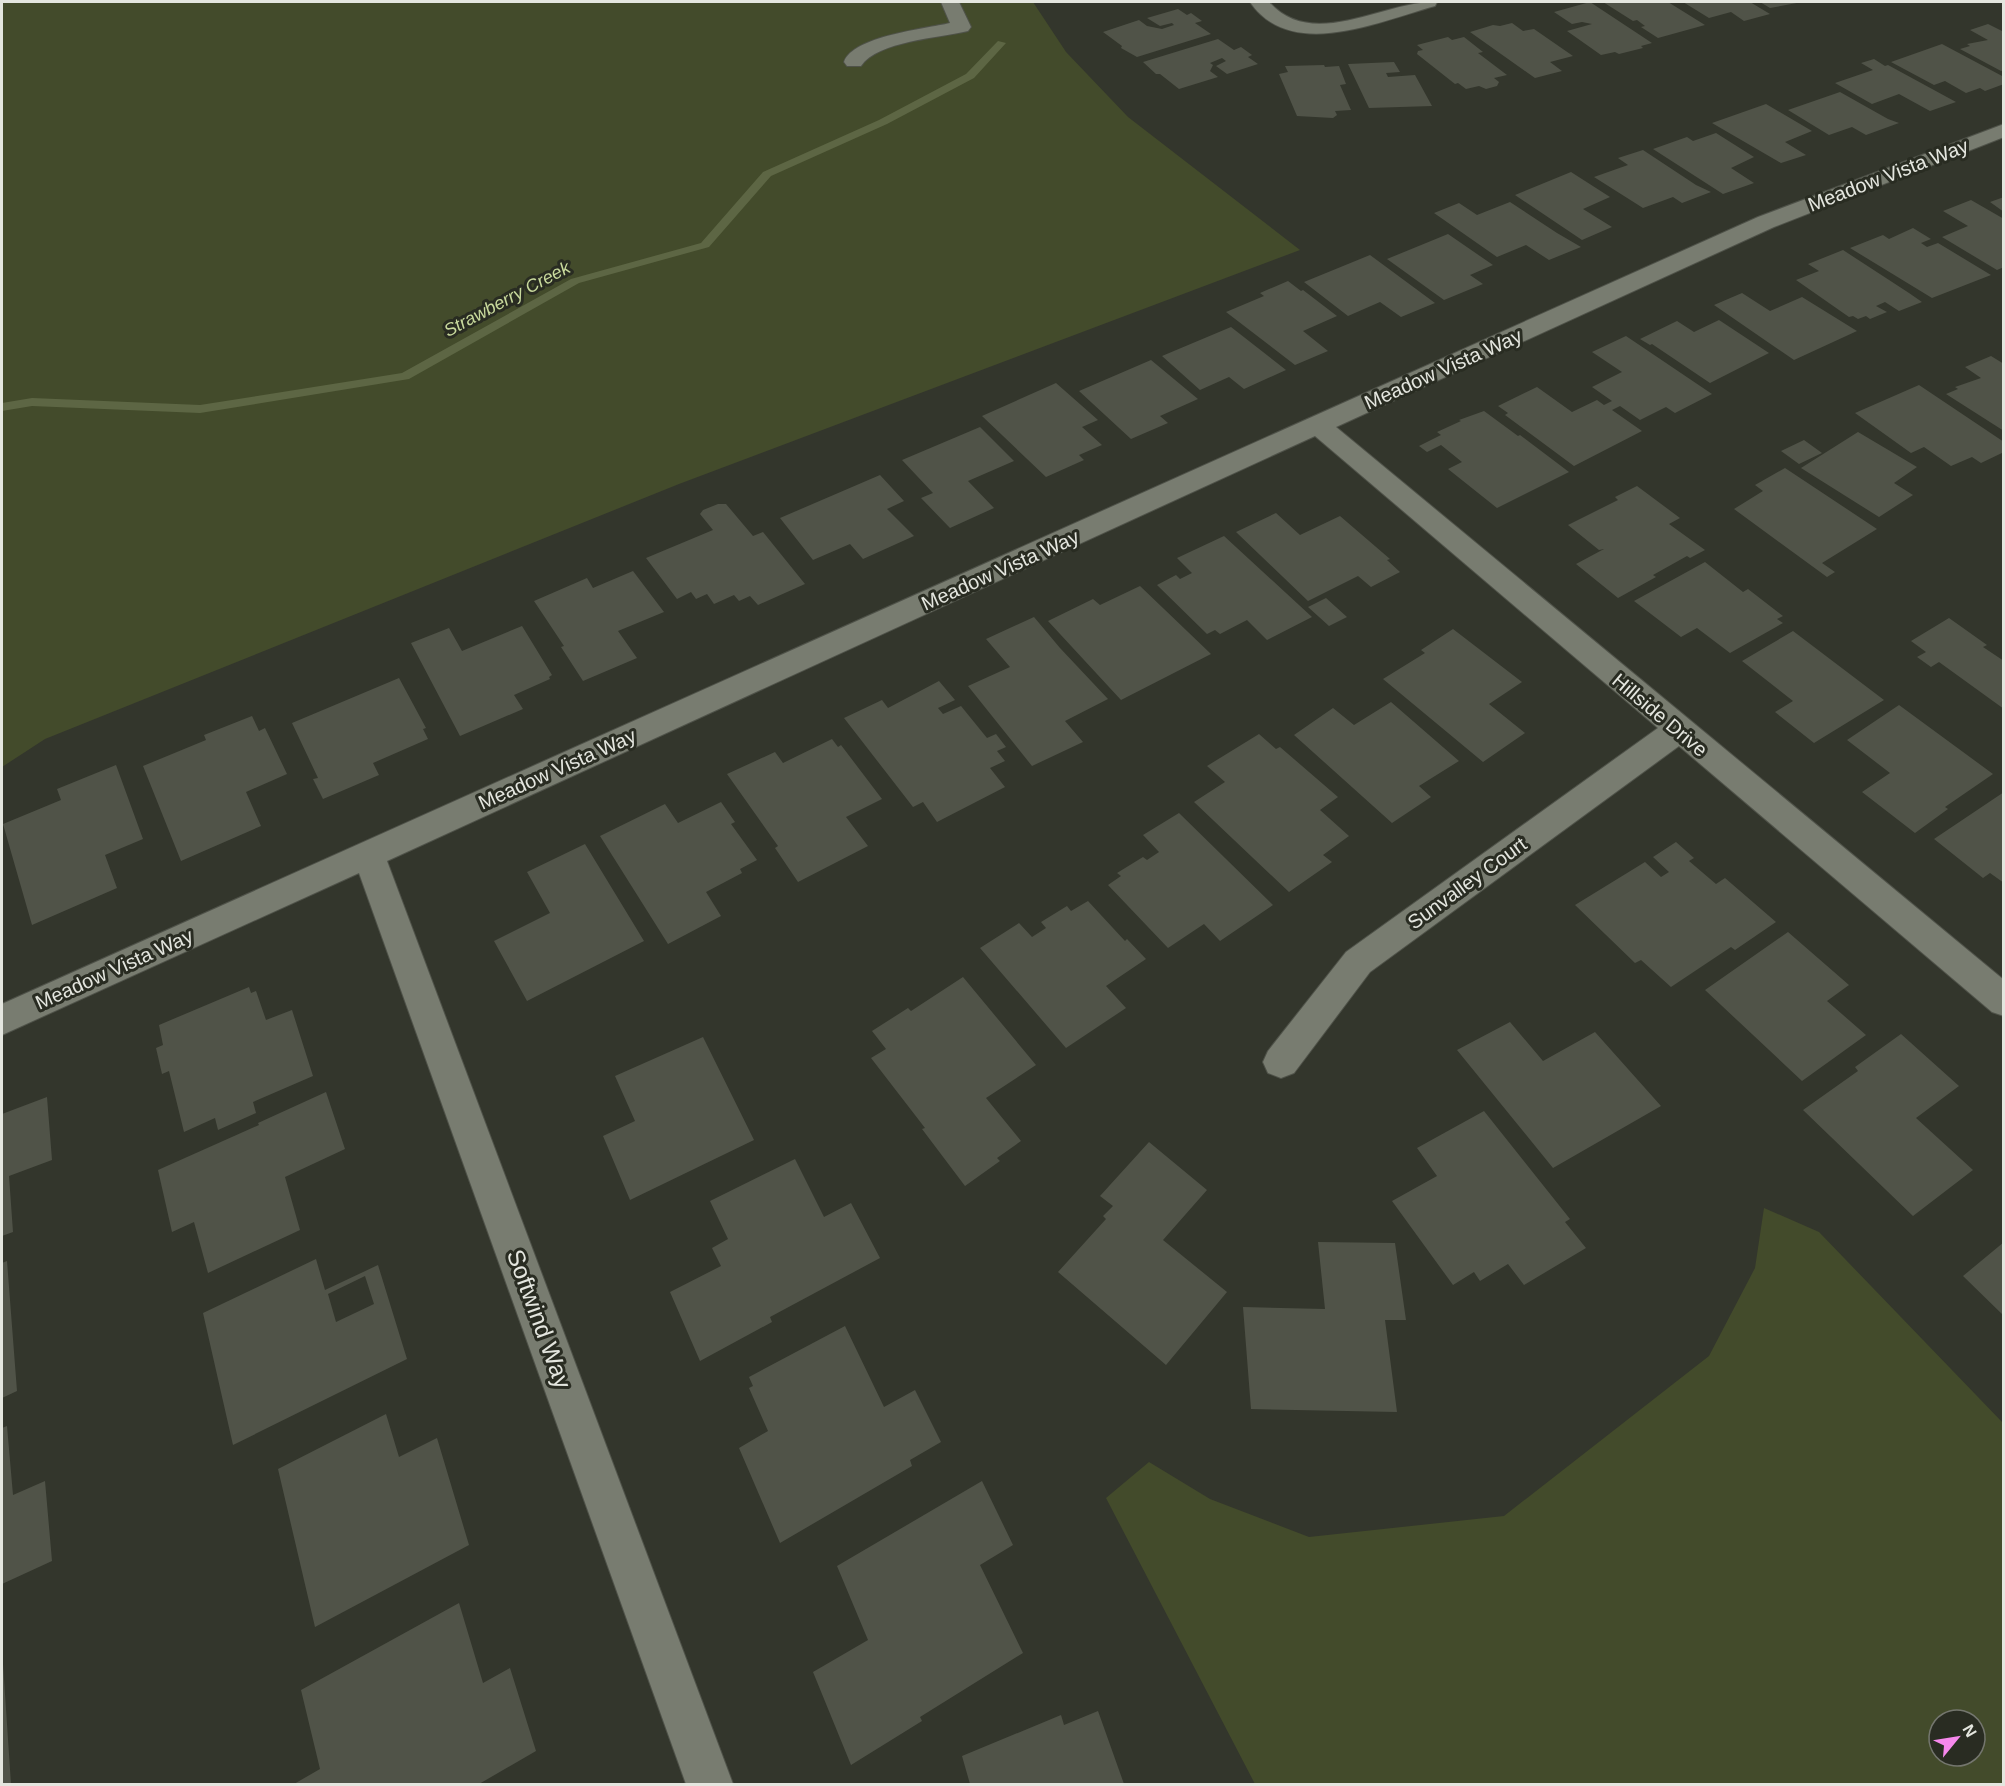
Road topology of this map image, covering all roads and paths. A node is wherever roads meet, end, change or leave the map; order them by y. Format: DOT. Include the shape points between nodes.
graph roads {
  1 [pos="950,2"];
  2 [pos="1258,2"];
  3 [pos="1428,2"];
  4 [pos="854,62"];
  5 [pos="2004,130"];
  6 [pos="1319,426"];
  7 [pos="1678,730"];
  8 [pos="369,854"];
  9 [pos="2004,1001"];
  10 [pos="2,1020"];
  11 [pos="1281,1062"];
  12 [pos="710,1785"];
  1 -- 4 [label="street" via="961,27 957,30 887,42 856,56"];
  2 -- 3 [label="street" via="1274,17 1309,29 1343,26"];
  5 -- 6 [label="street, Meadow Vista Way" via="1766,222"];
  6 -- 7 [label="street, Hillside Drive"];
  6 -- 8 [label="street, Meadow Vista Way"];
  7 -- 9 [label="street, Hillside Drive"];
  7 -- 11 [label="street, Sunvalley Court" via="1358,962"];
  8 -- 10 [label="street, Meadow Vista Way"];
  8 -- 12 [label="street, Softwind Way"];
}
